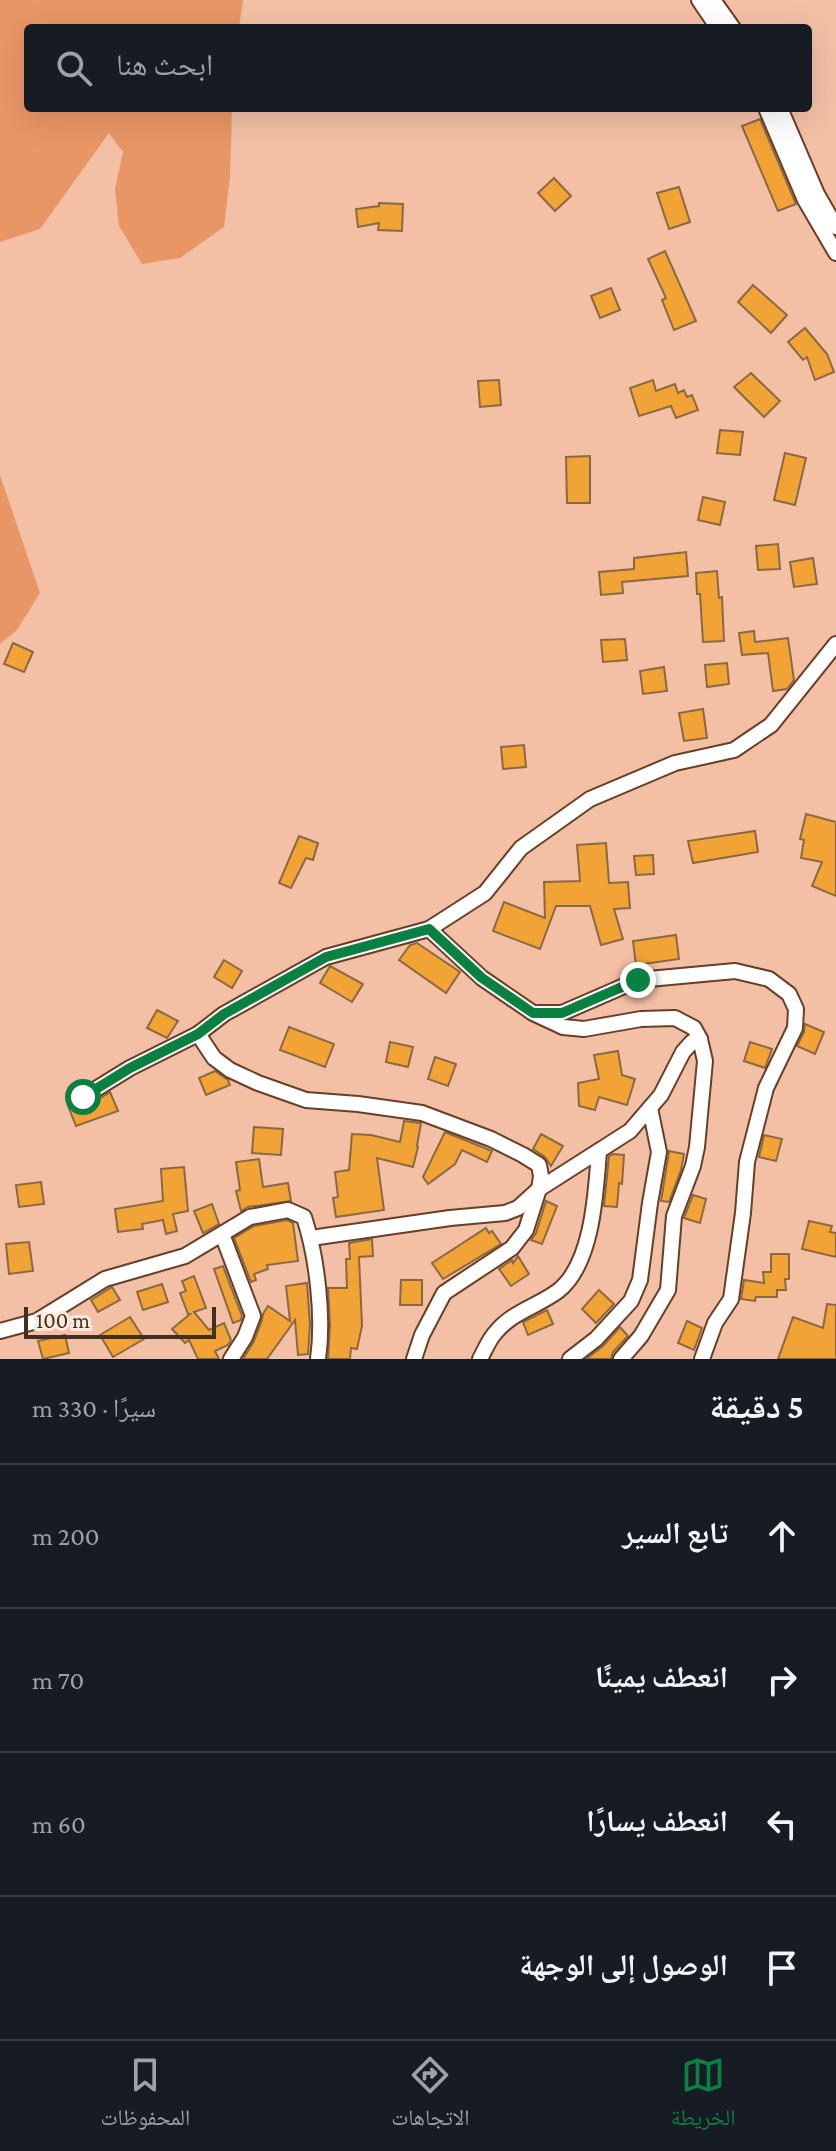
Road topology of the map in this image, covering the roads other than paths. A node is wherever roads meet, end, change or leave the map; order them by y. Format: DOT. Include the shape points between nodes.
graph roads {
  1 [pos="699,0"];
  2 [pos="713,0"];
  3 [pos="715,24"];
  4 [pos="730,24"];
  5 [pos="768,112"];
  6 [pos="782,112"];
  7 [pos="836,227"];
  8 [pos="836,253"];
  9 [pos="836,644"];
  10 [pos="429,929"];
  11 [pos="533,1013"];
  12 [pos="198,1034"];
  13 [pos="700,1039"];
  14 [pos="83,1097"];
  15 [pos="650,1108"];
  16 [pos="599,1151"];
  17 [pos="539,1189"];
  18 [pos="222,1234"];
  19 [pos="311,1238"];
  20 [pos="0,1331"];
  21 [pos="231,1359"];
  22 [pos="318,1359"];
  23 [pos="414,1359"];
  24 [pos="480,1359"];
  25 [pos="570,1359"];
  26 [pos="621,1359"];
  27 [pos="702,1359"];
  1 -- 3 [label="street"];
  2 -- 4 [label="street"];
  5 -- 8 [label="street" via="805,200"];
  6 -- 7 [label="street"];
  9 -- 10 [label="street" via="771,725 734,750 675,763 590,799 521,848 485,893"];
  10 -- 11 [label="street" via="482,978"];
  10 -- 12 [label="street" via="326,957"];
  11 -- 13 [label="street" via="563,1027 584,1029 675,1018 694,1028"];
  11 -- 27 [label="street" via="562,1013 638,980 735,971 769,979 789,994 796,1009 795,1028 766,1088 747,1162 731,1299"];
  12 -- 14 [label="street"];
  12 -- 17 [label="street" via="214,1058 258,1083 306,1100 422,1113 491,1139 539,1165"];
  13 -- 15 [label="street" via="683,1052"];
  13 -- 26 [label="street" via="705,1061 697,1147 674,1216 668,1290"];
  15 -- 16 [label="street" via="630,1131"];
  15 -- 25 [label="street" via="659,1152 640,1280 631,1301"];
  16 -- 17 [label="street"];
  16 -- 24 [label="street" via="595,1201 574,1273 559,1290 495,1332"];
  17 -- 19 [label="street" via="505,1213"];
  17 -- 23 [label="street" via="526,1230 512,1248 444,1293"];
  18 -- 19 [label="street" via="250,1217 288,1210 304,1217"];
  18 -- 20 [label="street" via="185,1256 105,1279 37,1321"];
  18 -- 21 [label="street" via="253,1316"];
  19 -- 22 [label="street" via="320,1315"];
}
